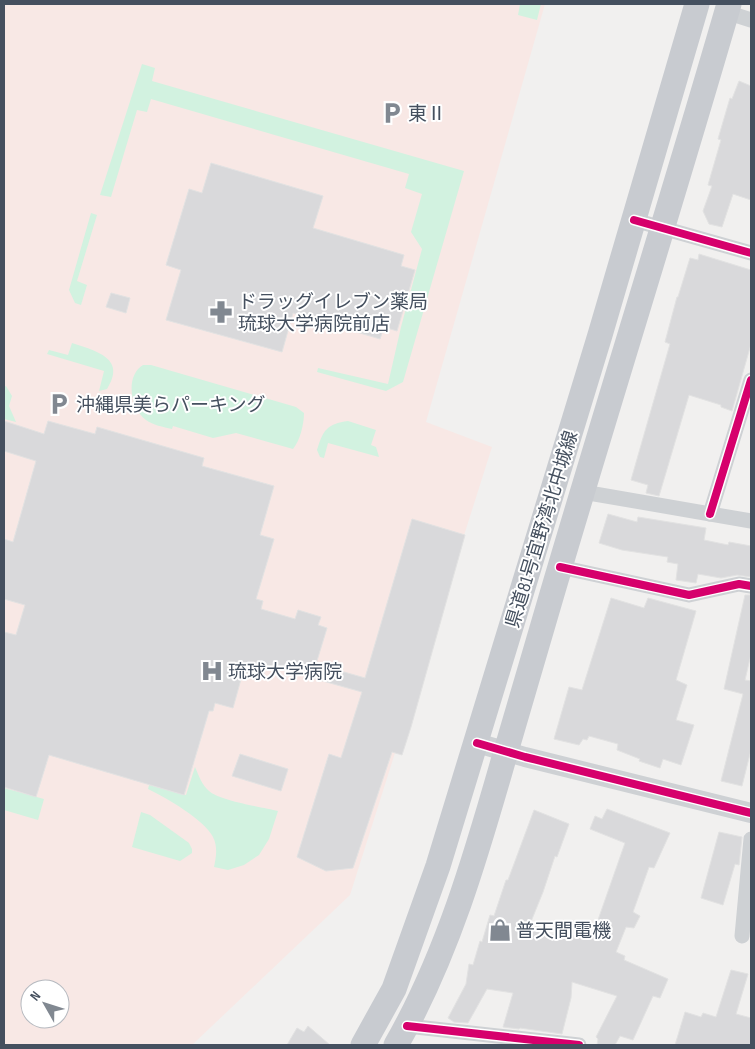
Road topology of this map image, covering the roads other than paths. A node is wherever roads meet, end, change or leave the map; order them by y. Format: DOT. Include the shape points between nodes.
graph roads {
  1 [pos="697,4"];
  2 [pos="727,8"];
  3 [pos="751,20"];
  4 [pos="634,220"];
  5 [pos="663,228"];
  6 [pos="751,253"];
  7 [pos="751,380"];
  8 [pos="583,492"];
  9 [pos="710,514"];
  10 [pos="751,520"];
  11 [pos="560,567"];
  12 [pos="751,586"];
  13 [pos="477,743"];
  14 [pos="506,752"];
  15 [pos="751,813"];
  16 [pos="751,839"];
  17 [pos="742,936"];
  18 [pos="401,1036"];
  19 [pos="363,1045"];
  20 [pos="579,1045"];
  1 -- 4 [label="main road, 県道81号宜野湾北中城線"];
  2 -- 3 [label="street"];
  2 -- 5 [label="main road, 県道81号宜野湾北中城線"];
  4 -- 5 [label="street"];
  4 -- 13 [label="main road, 県道81号宜野湾北中城線"];
  5 -- 6 [label="street"];
  5 -- 8 [label="main road, 県道81号宜野湾北中城線"];
  7 -- 9 [label="street"];
  8 -- 9 [label="street"];
  8 -- 11 [label="main road, 県道81号宜野湾北中城線"];
  9 -- 10 [label="street"];
  11 -- 12 [label="street" via="689,595 739,584"];
  11 -- 14 [label="main road, 県道81号宜野湾北中城線"];
  13 -- 14 [label="street"];
  13 -- 19 [label="main road, 県道81号宜野湾北中城線" via="394,989"];
  14 -- 15 [label="street"];
  14 -- 18 [label="main road, 県道81号宜野湾北中城線" via="484,831 455,915"];
  16 -- 17 [label="street"];
  18 -- 20 [label="street"];
}
